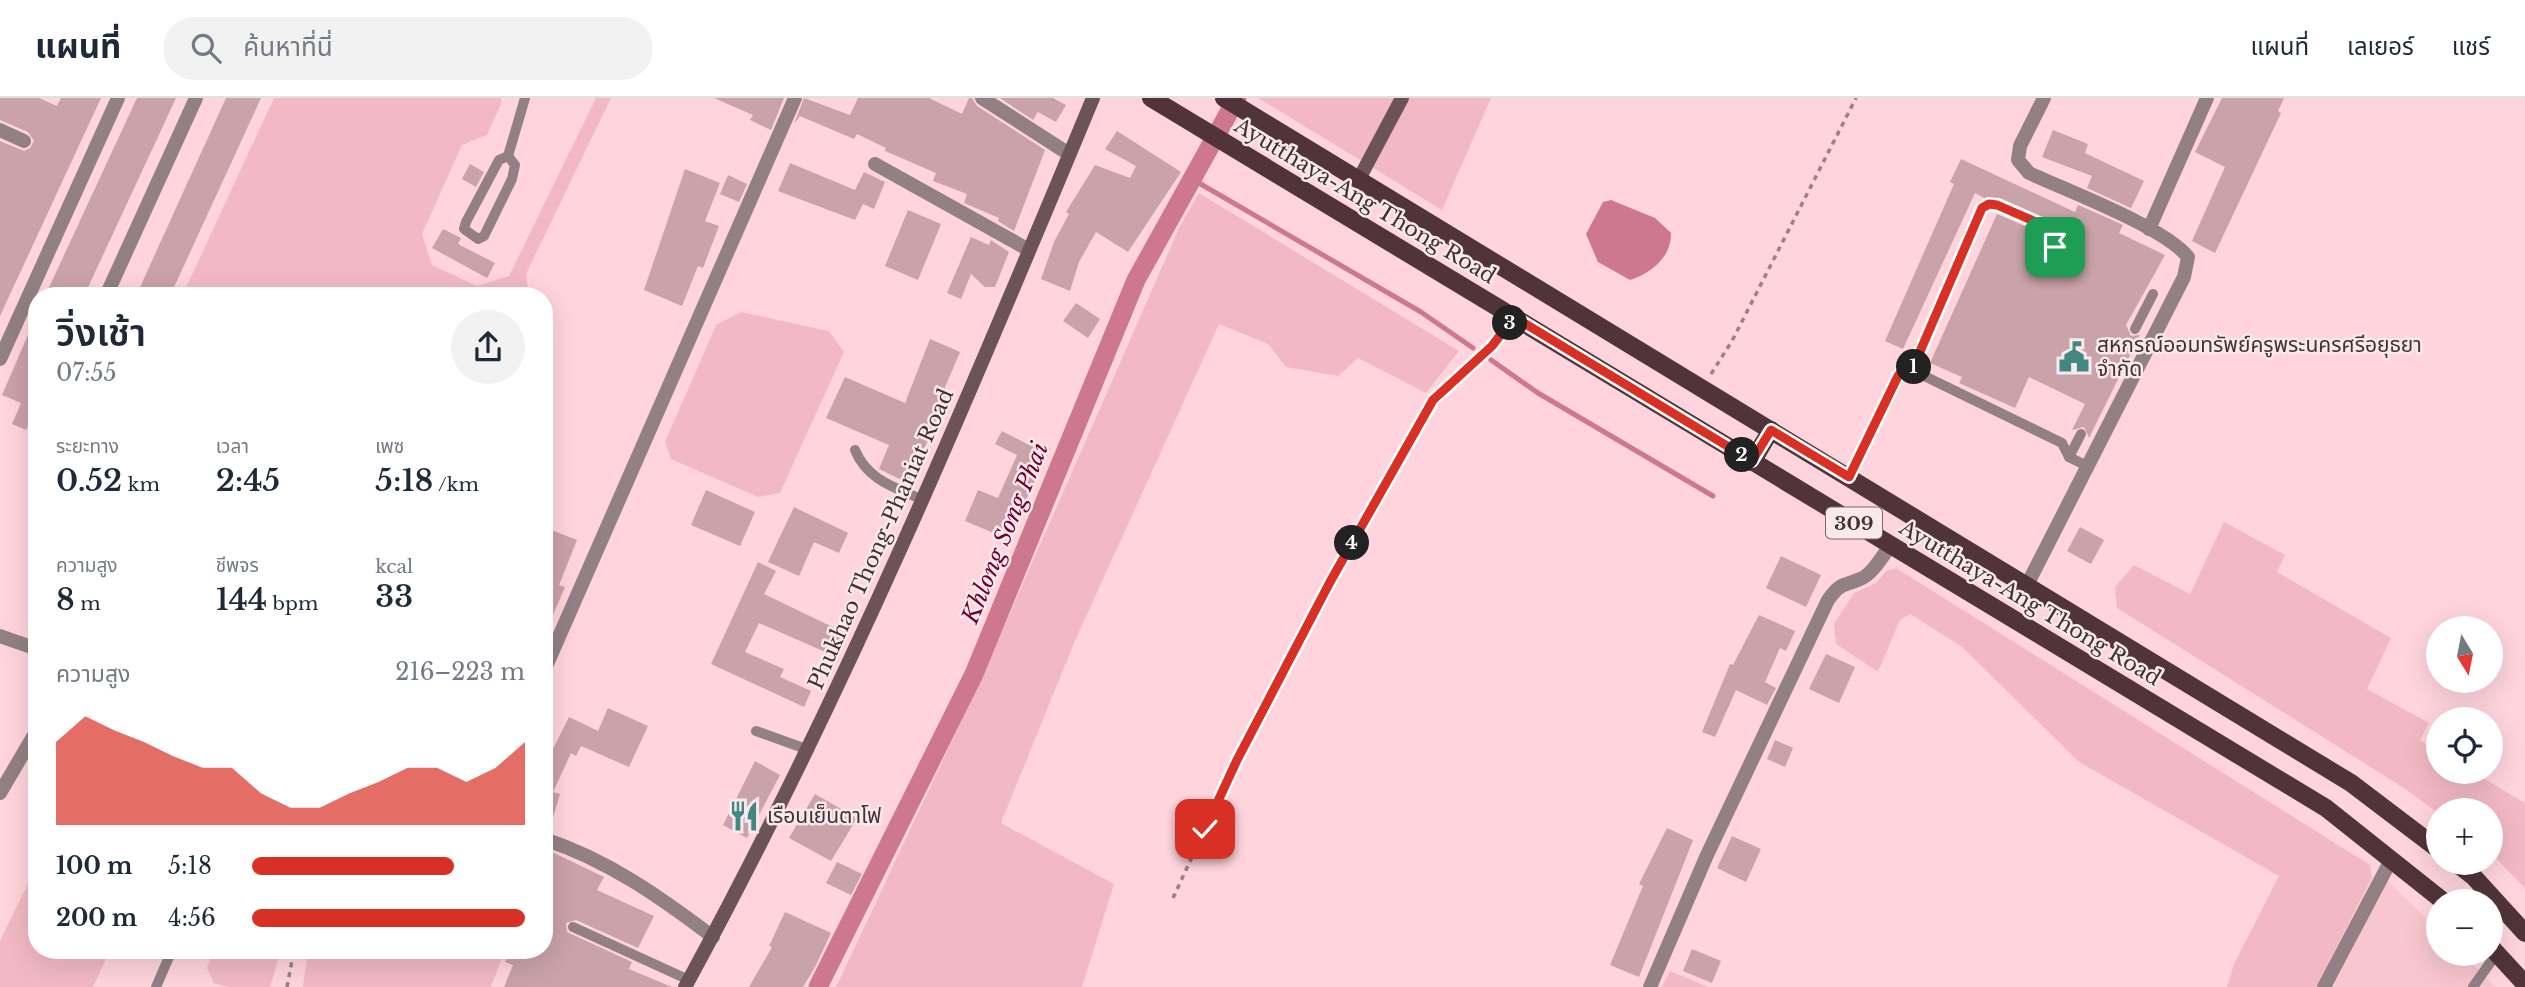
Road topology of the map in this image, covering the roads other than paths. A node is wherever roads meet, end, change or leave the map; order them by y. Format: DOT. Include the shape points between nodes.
graph roads {
  1 [pos="118,98"];
  2 [pos="196,98"];
  3 [pos="526,98"];
  4 [pos="795,98"];
  5 [pos="982,98"];
  6 [pos="1093,98"];
  7 [pos="1152,98"];
  8 [pos="1224,98"];
  9 [pos="1402,98"];
  10 [pos="2044,98"];
  11 [pos="2207,98"];
  12 [pos="0,130"];
  13 [pos="24,141"];
  14 [pos="1069,154"];
  15 [pos="508,156"];
  16 [pos="875,164"];
  17 [pos="1359,179"];
  18 [pos="2149,229"];
  19 [pos="2061,233"];
  20 [pos="2077,240"];
  21 [pos="2055,247"];
  22 [pos="1029,250"];
  23 [pos="33,287"];
  24 [pos="110,287"];
  25 [pos="2152,294"];
  26 [pos="28,297"];
  27 [pos="2135,329"];
  28 [pos="0,359"];
  29 [pos="1912,370"];
  30 [pos="1771,430"];
  31 [pos="2081,434"];
  32 [pos="855,450"];
  33 [pos="2069,457"];
  34 [pos="1752,461"];
  35 [pos="2087,466"];
  36 [pos="1849,477"];
  37 [pos="923,500"];
  38 [pos="1891,545"];
  39 [pos="2027,585"];
  40 [pos="0,636"];
  41 [pos="28,646"];
  42 [pos="553,650"];
  43 [pos="756,731"];
  44 [pos="28,745"];
  45 [pos="809,750"];
  46 [pos="0,793"];
  47 [pos="2426,840"];
  48 [pos="553,842"];
  49 [pos="2391,860"];
  50 [pos="2472,875"];
  51 [pos="2428,889"];
  52 [pos="573,927"];
  53 [pos="2525,933"];
  54 [pos="713,937"];
  55 [pos="168,959"];
  56 [pos="2503,960"];
  57 [pos="2485,966"];
  58 [pos="687,983"];
  59 [pos="2525,985"];
  60 [pos="156,987"];
  61 [pos="1650,987"];
  62 [pos="2324,987"];
  63 [pos="2473,987"];
  1 -- 23 [label="street"];
  2 -- 24 [label="street"];
  3 -- 15 [label="lane"];
  4 -- 42 [label="street"];
  5 -- 14 [label="street"];
  6 -- 14 [label="street, Phukhao Thong-Phaniat Road"];
  7 -- 34 [label="main road, Ayutthaya-Ang Thong Road / 309"];
  8 -- 17 [label="main road, Ayutthaya-Ang Thong Road / 309"];
  9 -- 17 [label="street"];
  10 -- 18 [label="street" via="2020,146 2018,160 2029,173"];
  11 -- 18 [label="street"];
  12 -- 13 [label="street"];
  14 -- 22 [label="street, Phukhao Thong-Phaniat Road"];
  15 -- 15 [label="lane" via="499,160 466,222 464,229 470,236 484,236 512,179 516,169"];
  16 -- 22 [label="street"];
  17 -- 30 [label="main road, Ayutthaya-Ang Thong Road / 309"];
  18 -- 35 [label="street" via="2178,244 2188,257 2184,277"];
  19 -- 20 [label="lane"];
  19 -- 21 [label="lane"];
  19 -- 29 [label="lane" via="1997,205 1982,208"];
  22 -- 37 [label="street, Phukhao Thong-Phaniat Road"];
  25 -- 27 [label="lane"];
  26 -- 28 [label="street"];
  29 -- 33 [label="lane" via="1985,400 2062,443"];
  29 -- 36 [label="lane" via="1903,370 1898,376"];
  30 -- 34 [label="main road"];
  30 -- 36 [label="main road, Ayutthaya-Ang Thong Road / 309"];
  31 -- 33 [label="lane"];
  32 -- 37 [label="lane" via="862,466 878,479"];
  33 -- 35 [label="lane"];
  34 -- 38 [label="main road, Ayutthaya-Ang Thong Road / 309"];
  35 -- 39 [label="street"];
  36 -- 39 [label="main road, Ayutthaya-Ang Thong Road / 309"];
  37 -- 45 [label="street, Phukhao Thong-Phaniat Road"];
  38 -- 49 [label="main road, Ayutthaya-Ang Thong Road / 309" via="2326,808"];
  38 -- 61 [label="street" via="1872,570 1861,579 1841,583 1828,600"];
  39 -- 47 [label="main road, Ayutthaya-Ang Thong Road / 309" via="2351,783"];
  40 -- 41 [label="street"];
  43 -- 45 [label="lane"];
  44 -- 46 [label="street"];
  45 -- 54 [label="street, Phukhao Thong-Phaniat Road"];
  48 -- 54 [label="street" via="580,851 651,891"];
  49 -- 51 [label="main road, Ayutthaya-Ang Thong Road / 309"];
  49 -- 62 [label="street"];
  50 -- 53 [label="main road"];
  52 -- 58 [label="lane"];
  54 -- 58 [label="street, Phukhao Thong-Phaniat Road"];
  55 -- 60 [label="lane"];
  56 -- 59 [label="main road"];
  57 -- 63 [label="lane"];
}
